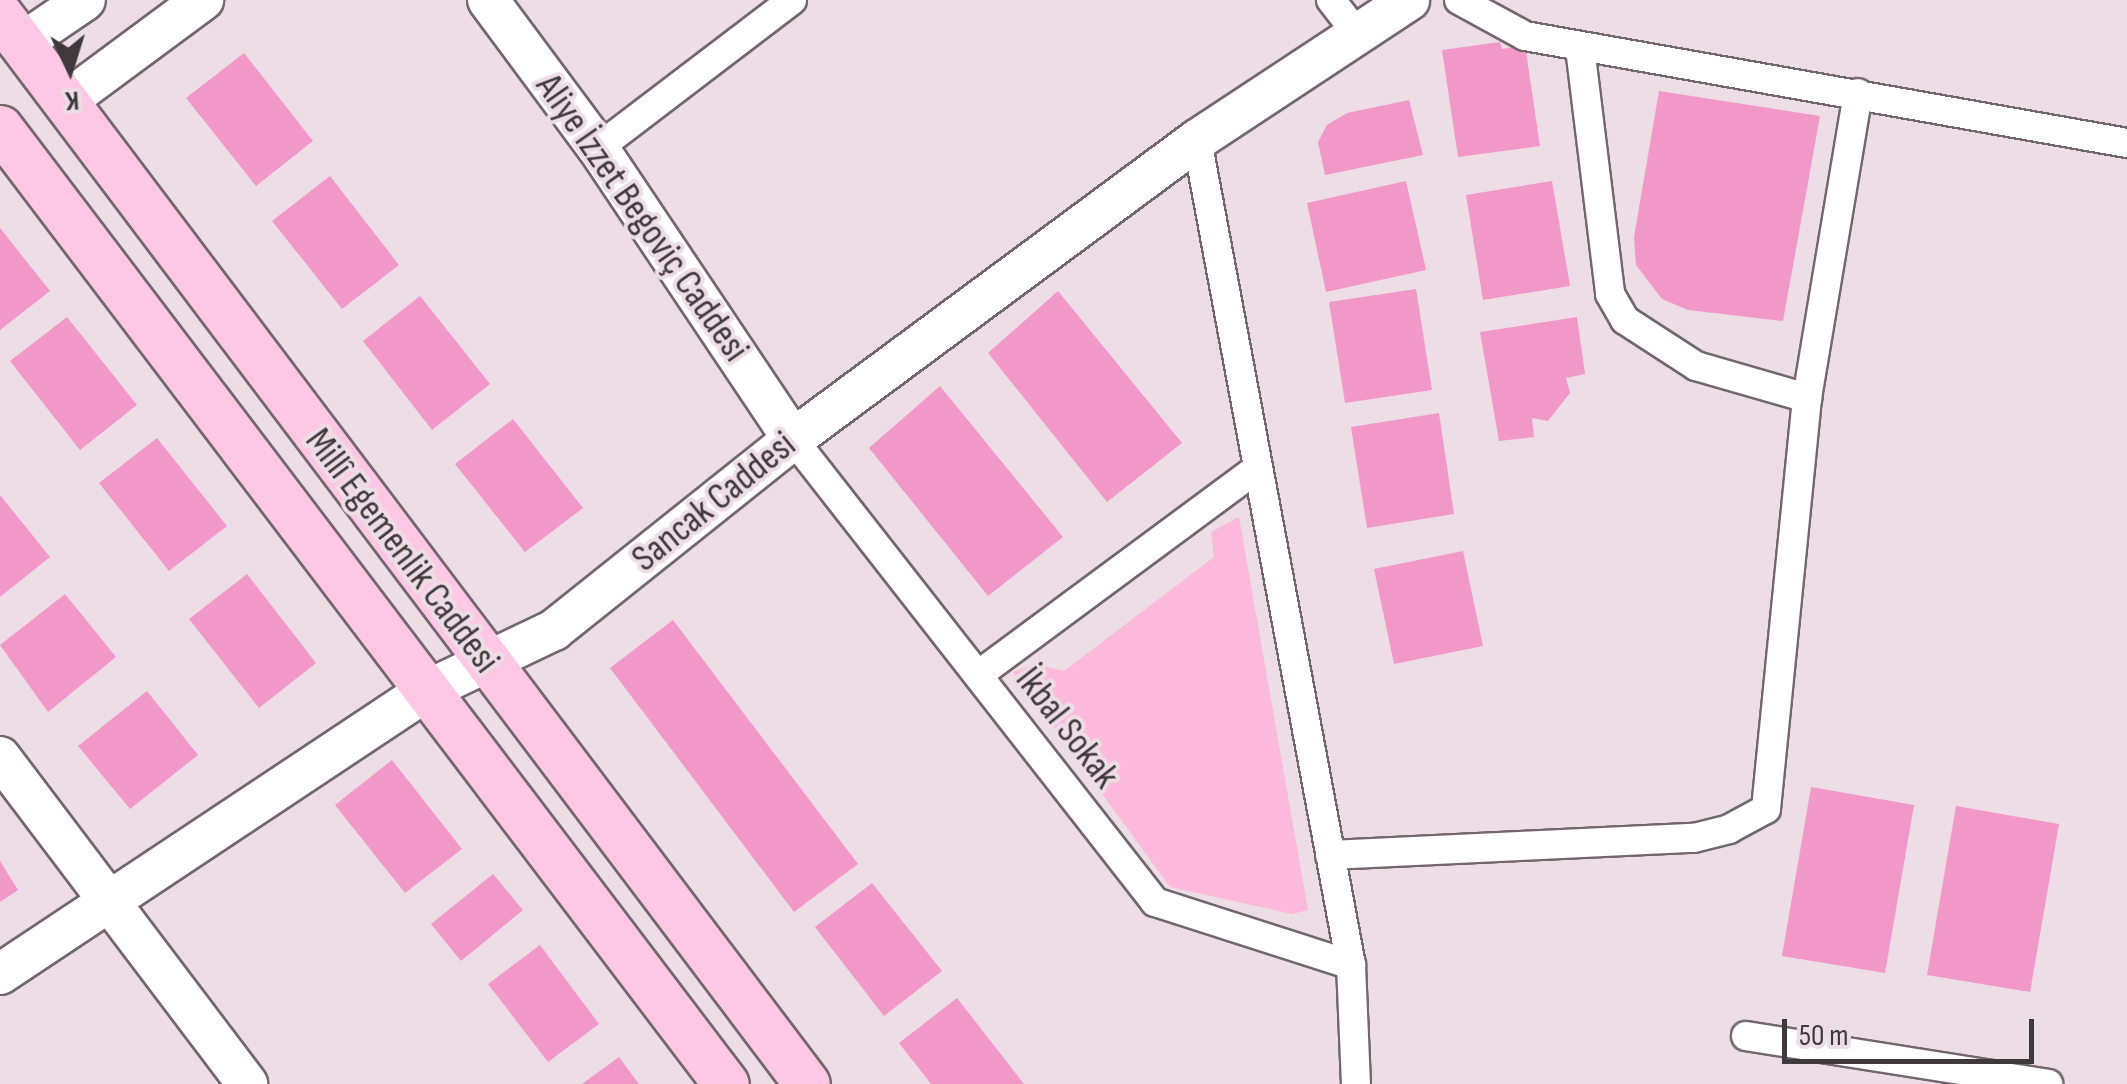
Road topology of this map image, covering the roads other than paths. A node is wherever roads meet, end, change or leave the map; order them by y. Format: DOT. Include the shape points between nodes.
graph roads {
  1 [pos="84,0"];
  2 [pos="202,0"];
  3 [pos="488,0"];
  4 [pos="792,0"];
  5 [pos="1331,0"];
  6 [pos="1409,0"];
  7 [pos="1459,0"];
  8 [pos="1359,36"];
  9 [pos="7,39"];
  10 [pos="1580,48"];
  11 [pos="1858,93"];
  12 [pos="65,102"];
  13 [pos="3,135"];
  14 [pos="1197,140"];
  15 [pos="2127,143"];
  16 [pos="598,148"];
  17 [pos="1806,398"];
  18 [pos="793,439"];
  19 [pos="1258,468"];
  20 [pos="484,662"];
  21 [pos="978,675"];
  22 [pos="426,691"];
  23 [pos="0,758"];
  24 [pos="1330,854"];
  25 [pos="114,901"];
  26 [pos="1351,965"];
  27 [pos="0,974"];
  28 [pos="1746,1036"];
  29 [pos="247,1084"];
  30 [pos="726,1084"];
  31 [pos="807,1084"];
  32 [pos="1356,1084"];
  33 [pos="2048,1084"];
  1 -- 9 [label="street"];
  2 -- 12 [label="street"];
  3 -- 16 [label="street, Aliye İzzet Begoviç Caddesi"];
  4 -- 16 [label="street"];
  5 -- 8 [label="street"];
  6 -- 8 [label="street, Sancak Caddesi"];
  7 -- 10 [label="street" via="1525,36"];
  8 -- 14 [label="street, Sancak Caddesi"];
  9 -- 12 [label="main road, Millî Egemenlik Caddesi"];
  10 -- 11 [label="street"];
  10 -- 17 [label="street" via="1610,294 1625,320 1696,366"];
  11 -- 15 [label="street"];
  11 -- 17 [label="street"];
  12 -- 13 [label="main road"];
  12 -- 20 [label="main road, Millî Egemenlik Caddesi"];
  13 -- 22 [label="main road, Millî Egemenlik Caddesi"];
  14 -- 18 [label="street, Sancak Caddesi"];
  14 -- 19 [label="street"];
  16 -- 18 [label="street, Aliye İzzet Begoviç Caddesi"];
  17 -- 24 [label="street" via="1766,810 1729,830 1694,838"];
  18 -- 20 [label="street, Sancak Caddesi" via="554,630"];
  18 -- 21 [label="street, İkbal Sokak"];
  19 -- 21 [label="street"];
  19 -- 24 [label="street"];
  20 -- 22 [label="street, Sancak Caddesi"];
  20 -- 31 [label="main road, Millî Egemenlik Caddesi"];
  21 -- 26 [label="street, İkbal Sokak" via="1156,902"];
  22 -- 25 [label="street, Sancak Caddesi"];
  22 -- 30 [label="main road, Millî Egemenlik Caddesi"];
  23 -- 25 [label="street"];
  24 -- 26 [label="street"];
  25 -- 27 [label="street, Sancak Caddesi"];
  25 -- 29 [label="street"];
  26 -- 32 [label="street"];
  28 -- 33 [label="street"];
}
